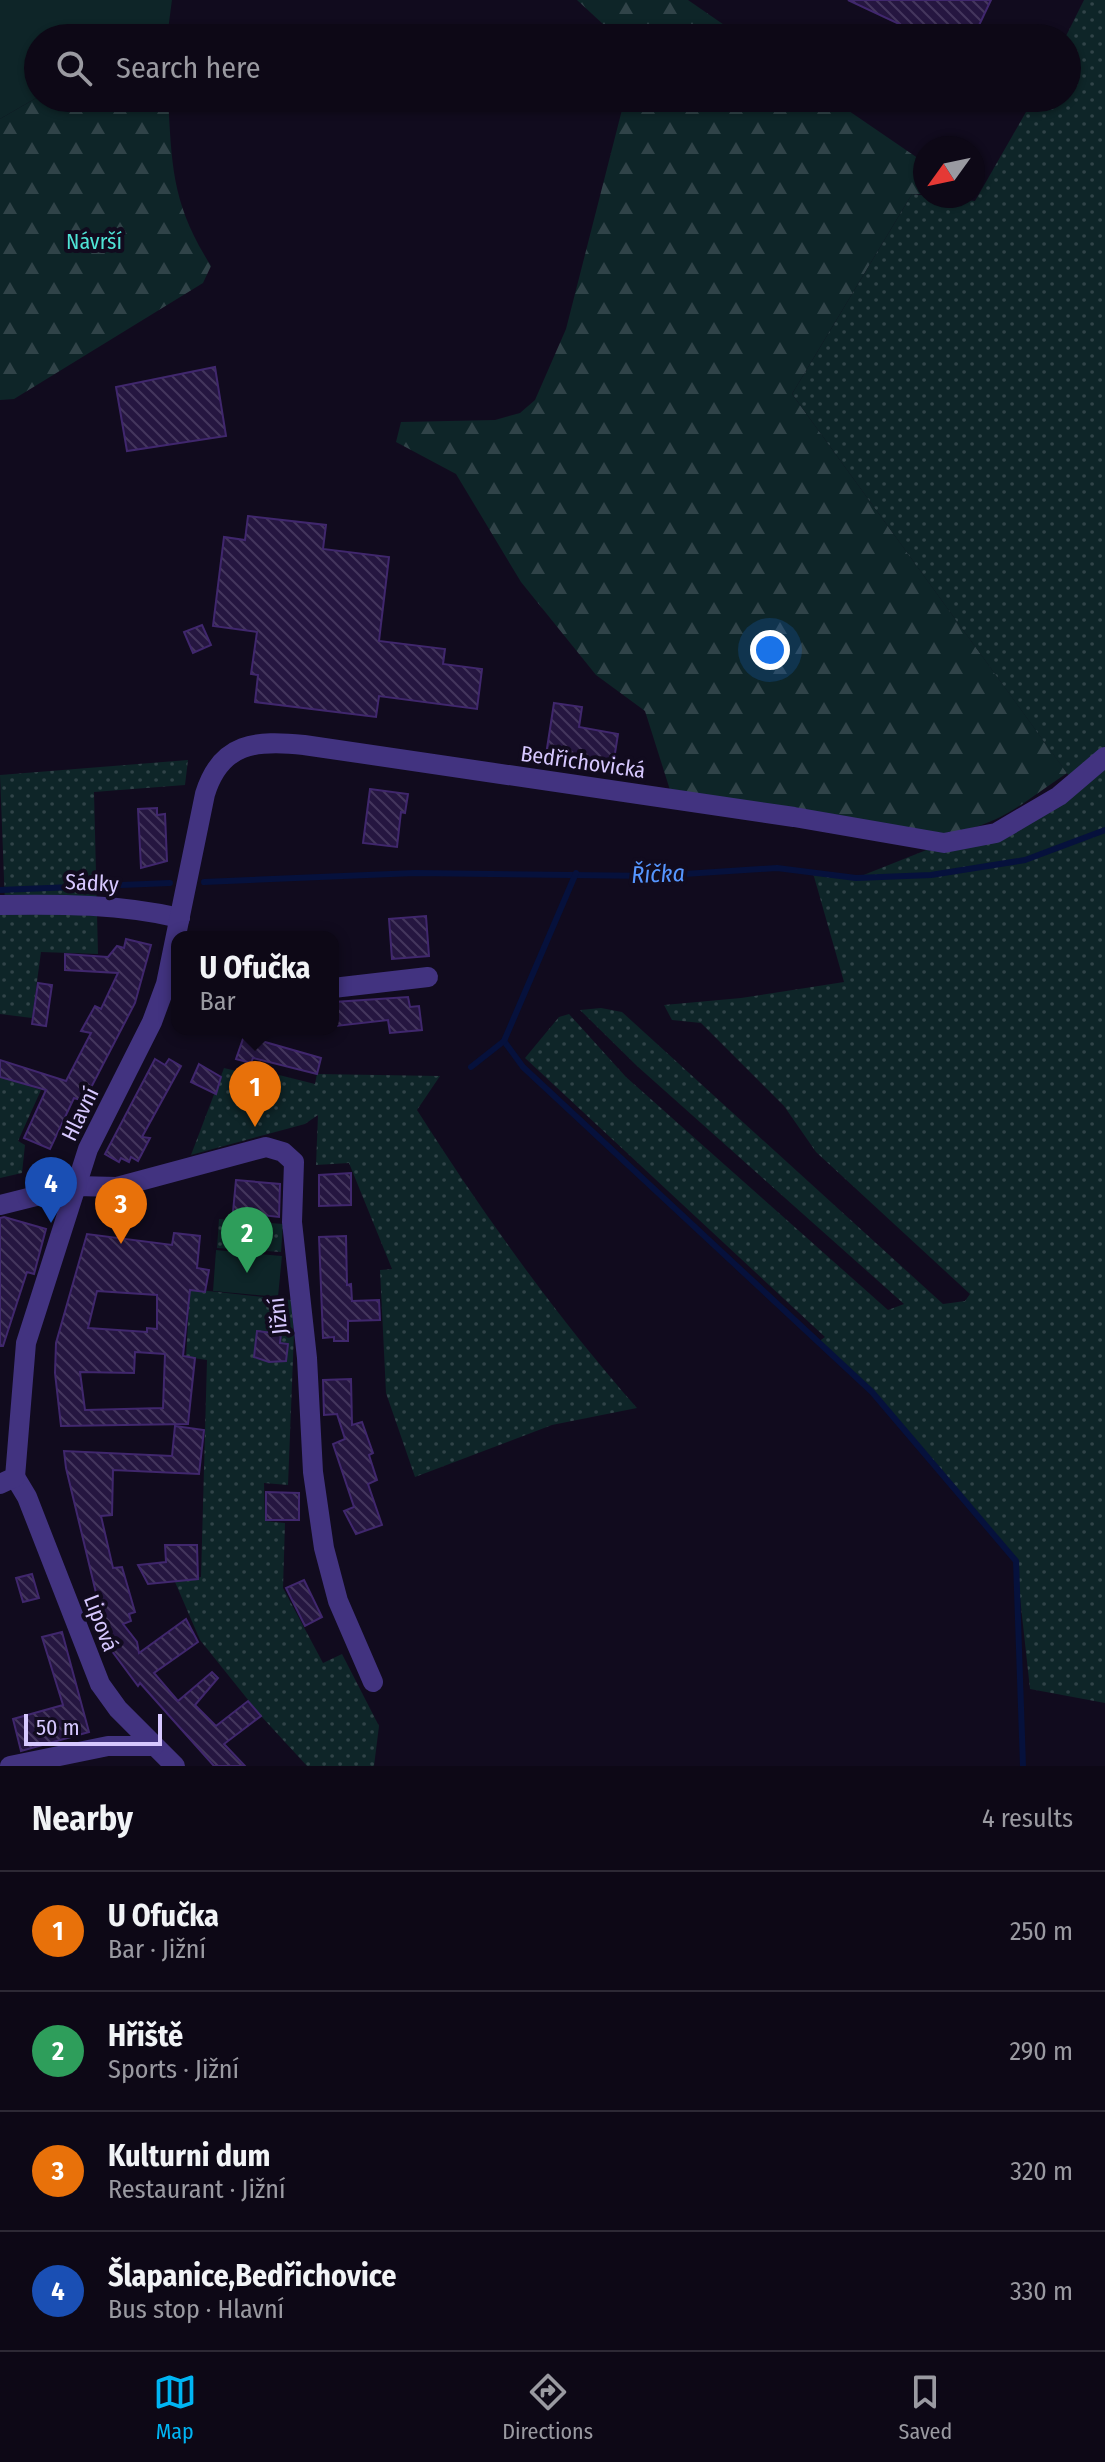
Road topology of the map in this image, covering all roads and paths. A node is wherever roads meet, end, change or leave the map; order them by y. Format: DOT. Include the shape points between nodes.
graph roads {
  1 [pos="1105,757"];
  2 [pos="220,763"];
  3 [pos="0,905"];
  4 [pos="180,918"];
  5 [pos="178,931"];
  6 [pos="428,977"];
  7 [pos="339,987"];
  8 [pos="169,1003"];
  9 [pos="76,1186"];
  10 [pos="0,1205"];
  11 [pos="8,1480"];
  12 [pos="373,1682"];
  13 [pos="118,1709"];
  14 [pos="108,1746"];
  15 [pos="154,1746"];
  16 [pos="10,1766"];
  17 [pos="175,1766"];
  1 -- 2 [label="street, Bedřichovická" via="1059,796 996,833 944,843 304,745 253,744"];
  2 -- 4 [label="street, Hlavní" via="205,794"];
  3 -- 4 [label="street, Sádky" via="67,904"];
  4 -- 5 [label="street, Hlavní"];
  6 -- 7 [label="street"];
  8 -- 9 [label="street, Hlavní" via="88,1149"];
  9 -- 10 [label="street"];
  9 -- 11 [label="street, Hlavní" via="26,1343"];
  9 -- 12 [label="street, Jižní" via="117,1187 266,1147 294,1162 292,1222 324,1548 338,1601"];
  11 -- 13 [label="street, Lipová" via="27,1497 100,1684"];
  13 -- 14 [label="street"];
  13 -- 15 [label="street, Lipová"];
  14 -- 15 [label="street"];
  14 -- 16 [label="street"];
  15 -- 17 [label="street, Lipová"];
}
